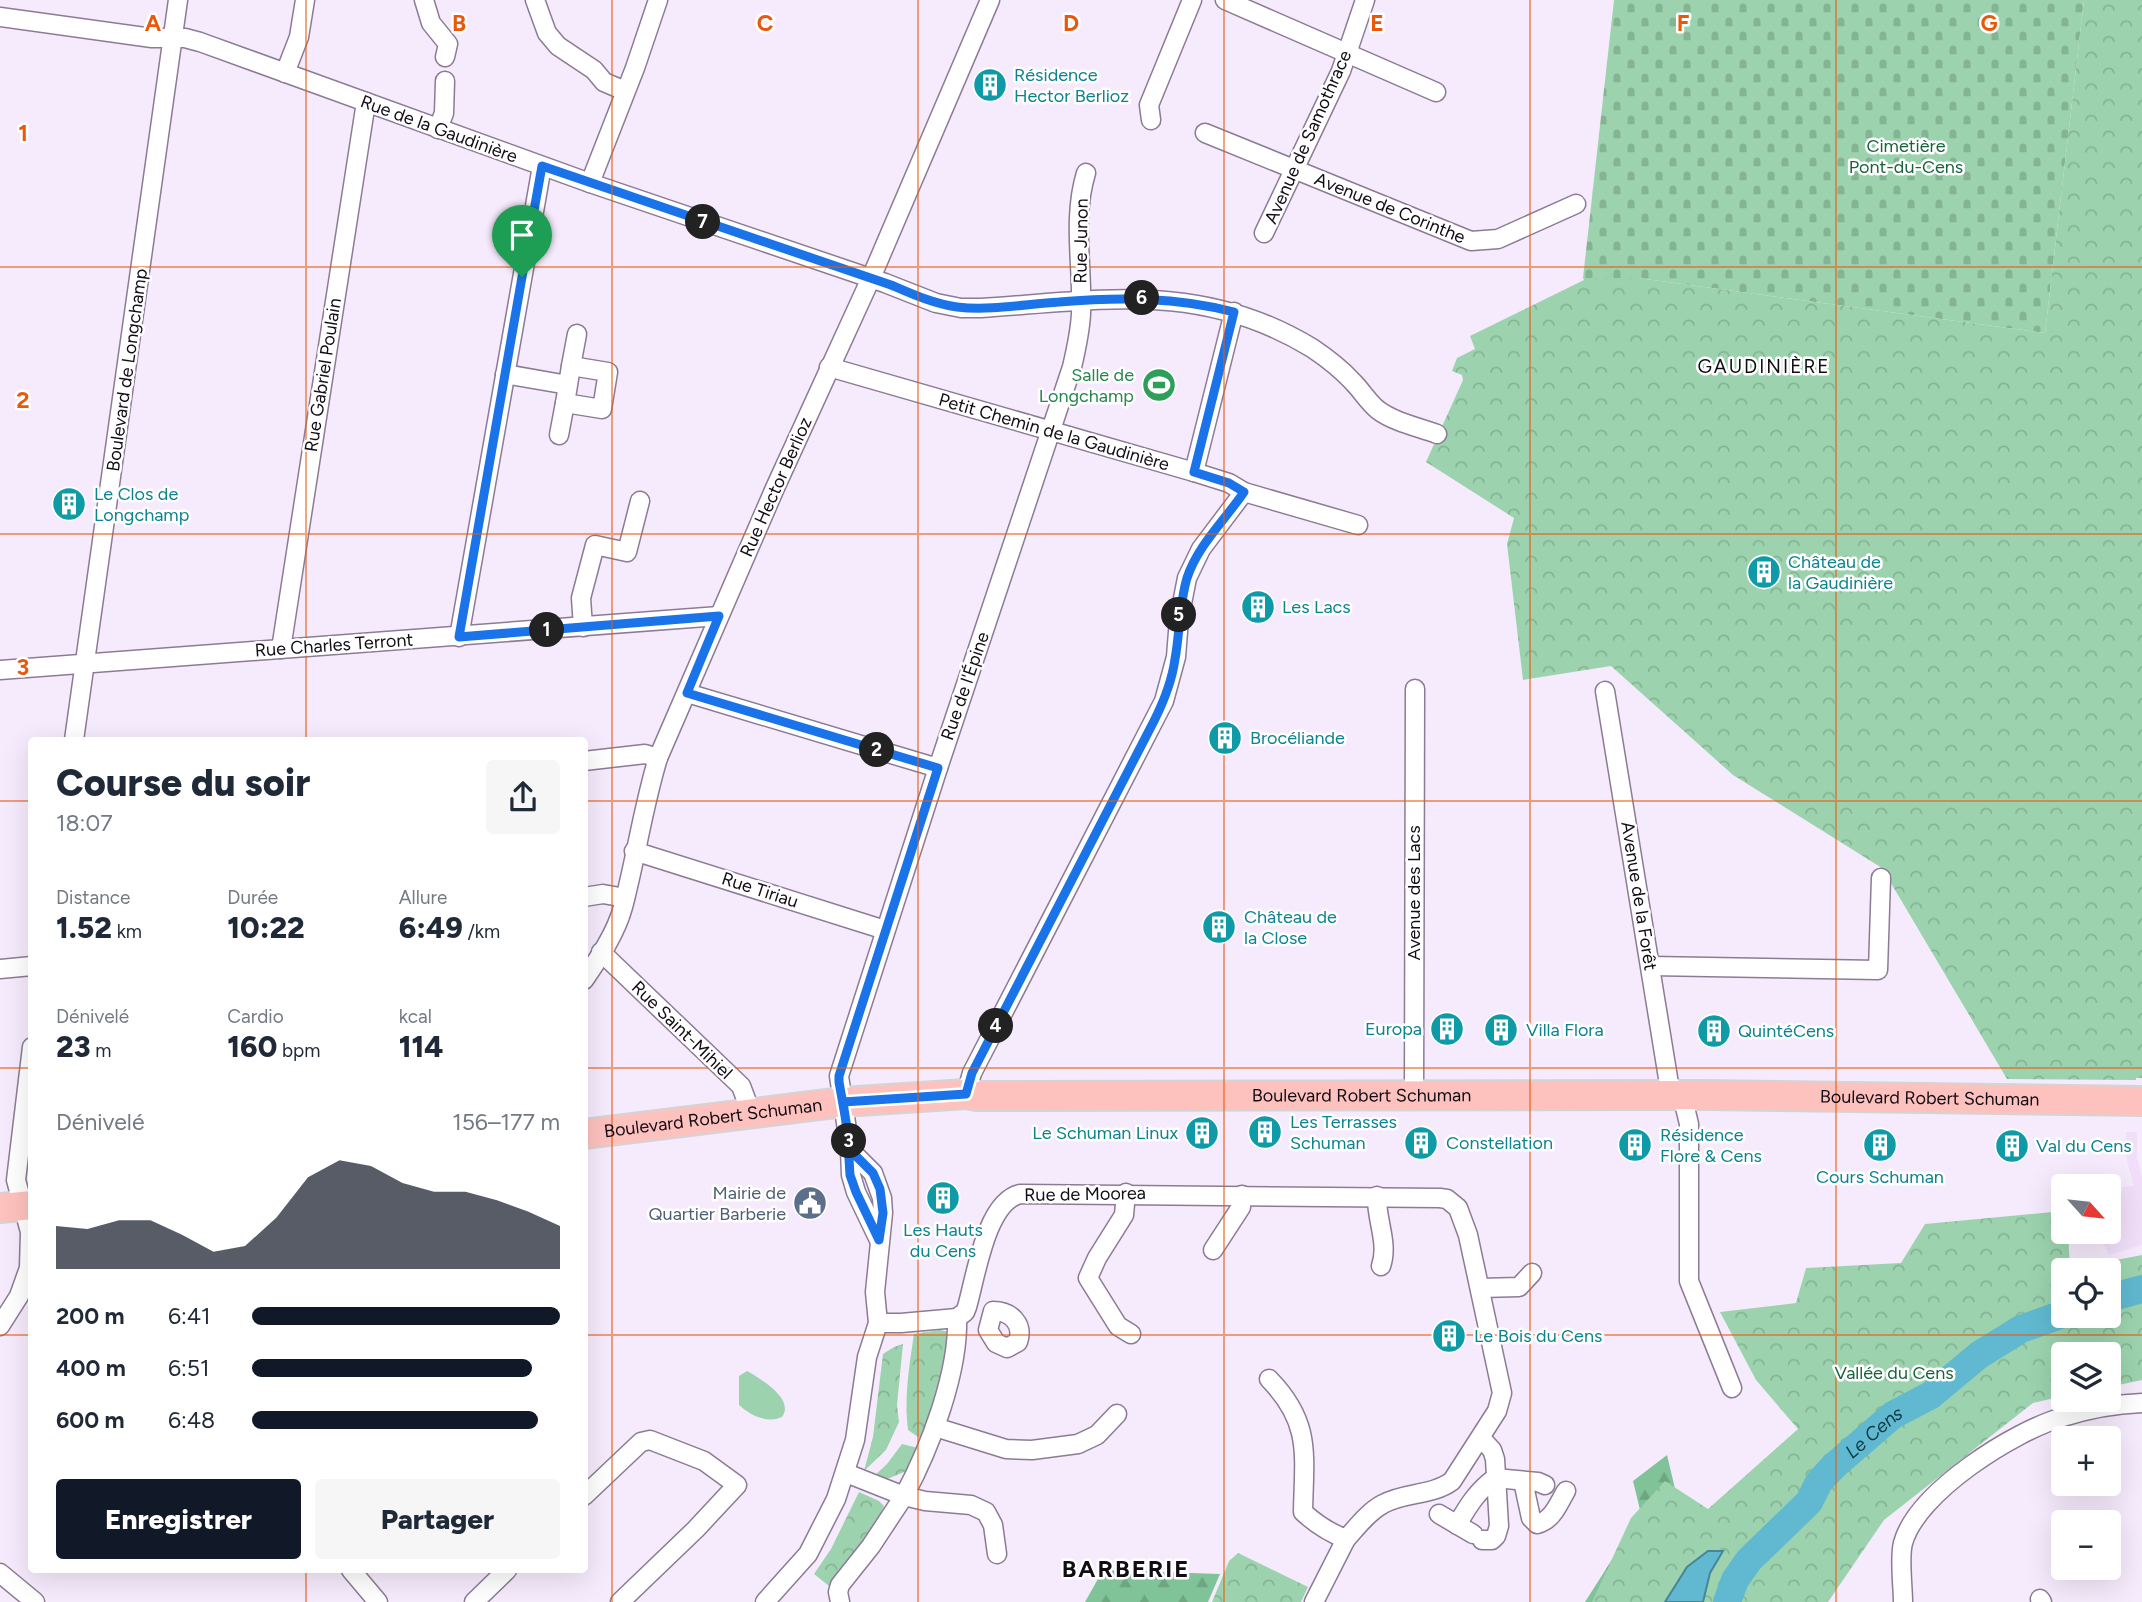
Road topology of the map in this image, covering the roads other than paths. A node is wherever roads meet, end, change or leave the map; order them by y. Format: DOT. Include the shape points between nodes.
graph roads {
  1 [pos="178,0"];
  2 [pos="306,0"];
  3 [pos="424,0"];
  4 [pos="535,0"];
  5 [pos="658,0"];
  6 [pos="1192,0"];
  7 [pos="1226,0"];
  8 [pos="1365,0"];
  9 [pos="983,3"];
  10 [pos="0,16"];
  11 [pos="173,38"];
  12 [pos="1347,54"];
  13 [pos="445,57"];
  14 [pos="285,73"];
  15 [pos="445,81"];
  16 [pos="625,91"];
  17 [pos="1436,92"];
  18 [pos="366,102"];
  19 [pos="1151,120"];
  20 [pos="438,129"];
  21 [pos="1205,133"];
  22 [pos="542,166"];
  23 [pos="1295,170"];
  24 [pos="1086,173"];
  25 [pos="590,183"];
  26 [pos="1576,204"];
  27 [pos="1264,233"];
  28 [pos="871,278"];
  29 [pos="1081,300"];
  30 [pos="1234,312"];
  31 [pos="577,334"];
  32 [pos="571,366"];
  33 [pos="828,367"];
  34 [pos="505,374"];
  35 [pos="566,394"];
  36 [pos="1051,431"];
  37 [pos="1437,434"];
  38 [pos="559,435"];
  39 [pos="1194,472"];
  40 [pos="1244,492"];
  41 [pos="640,501"];
  42 [pos="1358,525"];
  43 [pos="719,616"];
  44 [pos="583,627"];
  45 [pos="459,637"];
  46 [pos="281,649"];
  47 [pos="85,664"];
  48 [pos="0,670"];
  49 [pos="1415,689"];
  50 [pos="1605,691"];
  51 [pos="687,693"];
  52 [pos="75,737"];
  53 [pos="658,758"];
  54 [pos="588,761"];
  55 [pos="938,768"];
  56 [pos="634,850"];
  57 [pos="1881,878"];
  58 [pos="588,896"];
  59 [pos="625,898"];
  60 [pos="885,930"];
  61 [pos="601,953"];
  62 [pos="28,966"];
  63 [pos="1651,966"];
  64 [pos="0,969"];
  65 [pos="588,974"];
  66 [pos="28,1080"];
  67 [pos="966,1094"];
  68 [pos="1682,1095"];
  69 [pos="1414,1096"];
  70 [pos="2142,1101"];
  71 [pos="843,1102"];
  72 [pos="752,1115"];
  73 [pos="588,1134"];
  74 [pos="1126,1193"];
  75 [pos="1242,1195"];
  76 [pos="1377,1196"];
  77 [pos="18,1207"];
  78 [pos="28,1228"];
  79 [pos="1213,1250"];
  80 [pos="1381,1266"];
  81 [pos="28,1271"];
  82 [pos="1532,1273"];
  83 [pos="1480,1288"];
  84 [pos="962,1312"];
  85 [pos="990,1319"];
  86 [pos="878,1323"];
  87 [pos="0,1326"];
  88 [pos="1131,1334"];
  89 [pos="1269,1379"];
  90 [pos="1732,1388"];
  91 [pos="2142,1403"];
  92 [pos="1117,1414"];
  93 [pos="935,1427"];
  94 [pos="1480,1438"];
  95 [pos="846,1474"];
  96 [pos="1495,1478"];
  97 [pos="1523,1481"];
  98 [pos="1545,1485"];
  99 [pos="1566,1491"];
  100 [pos="588,1492"];
  101 [pos="904,1496"];
  102 [pos="1439,1514"];
  103 [pos="1477,1534"];
  104 [pos="1346,1539"];
  105 [pos="997,1554"];
  106 [pos="0,1573"];
  107 [pos="354,1573"];
  108 [pos="504,1573"];
  109 [pos="35,1602"];
  110 [pos="378,1602"];
  111 [pos="474,1602"];
  112 [pos="620,1602"];
  113 [pos="765,1602"];
  114 [pos="840,1602"];
  115 [pos="1314,1602"];
  116 [pos="1903,1602"];
  1 -- 11 [label="street, Boulevard de Longchamp"];
  2 -- 14 [label="street" via="299,37"];
  3 -- 13 [label="street" via="430,23 448,44"];
  4 -- 16 [label="street" via="547,33 558,46 604,82"];
  5 -- 16 [label="street"];
  6 -- 19 [label="street" via="1149,105"];
  7 -- 12 [label="street"];
  8 -- 12 [label="street, Avenue de Samothrace"];
  9 -- 28 [label="street, Rue Hector Berlioz"];
  10 -- 11 [label="street, Rue de la Gaudinière"];
  11 -- 14 [label="street, Rue de la Gaudinière" via="200,42"];
  11 -- 47 [label="street, Boulevard de Longchamp"];
  12 -- 17 [label="street"];
  12 -- 23 [label="street, Avenue de Samothrace"];
  14 -- 18 [label="street, Rue de la Gaudinière"];
  15 -- 20 [label="street" via="444,113"];
  16 -- 25 [label="street"];
  18 -- 20 [label="street, Rue de la Gaudinière"];
  18 -- 46 [label="street, Rue Gabriel Poulain"];
  20 -- 22 [label="street, Rue de la Gaudinière"];
  21 -- 23 [label="street, Avenue de Corinthe"];
  22 -- 25 [label="street, Rue de la Gaudinière"];
  22 -- 34 [label="street"];
  23 -- 26 [label="street, Avenue de Corinthe" via="1471,241 1498,239"];
  23 -- 27 [label="street, Avenue de Samothrace"];
  24 -- 29 [label="street, Rue Junon" via="1079,221"];
  25 -- 28 [label="street, Rue de la Gaudinière"];
  28 -- 29 [label="street, Rue de la Gaudinière" via="936,303 961,307"];
  28 -- 33 [label="street, Rue Hector Berlioz"];
  29 -- 30 [label="street, Rue de la Gaudinière" via="1167,299"];
  29 -- 36 [label="street, Rue Junon" via="1072,367"];
  30 -- 37 [label="street, Rue de la Gaudinière" via="1284,332 1324,356 1382,412"];
  30 -- 39 [label="street"];
  31 -- 32 [label="street"];
  32 -- 35 [label="street"];
  32 -- 35 [label="street" via="614,365 602,409"];
  33 -- 36 [label="street, Petit Chemin de la Gaudinière"];
  33 -- 43 [label="street, Rue Hector Berlioz"];
  34 -- 35 [label="street"];
  34 -- 45 [label="street"];
  35 -- 38 [label="street"];
  36 -- 39 [label="street, Petit Chemin de la Gaudinière"];
  36 -- 55 [label="street, Rue de l'Épine"];
  39 -- 40 [label="street, Petit Chemin de la Gaudinière"];
  40 -- 42 [label="street, Petit Chemin de la Gaudinière"];
  40 -- 67 [label="street" via="1194,563 1164,701 972,1073"];
  41 -- 44 [label="street" via="627,552 595,545 581,598"];
  43 -- 44 [label="street, Rue Charles Terront"];
  43 -- 51 [label="street, Rue Hector Berlioz"];
  44 -- 45 [label="street, Rue Charles Terront"];
  45 -- 46 [label="street, Rue Charles Terront"];
  46 -- 47 [label="street, Rue Charles Terront"];
  47 -- 48 [label="street, Rue Charles Terront"];
  47 -- 52 [label="street, Boulevard de Longchamp"];
  49 -- 69 [label="street, Avenue des Lacs"];
  50 -- 63 [label="street, Avenue de la Forêt"];
  51 -- 53 [label="street, Rue Hector Berlioz"];
  51 -- 55 [label="street"];
  53 -- 54 [label="street" via="645,754"];
  53 -- 56 [label="street, Rue Hector Berlioz"];
  55 -- 60 [label="street, Rue de l'Épine"];
  56 -- 59 [label="street, Rue Hector Berlioz"];
  56 -- 60 [label="street, Rue Tiriau"];
  57 -- 63 [label="street" via="1878,970"];
  58 -- 59 [label="street"];
  59 -- 61 [label="street, Rue Hector Berlioz"];
  60 -- 71 [label="street, Rue de l'Épine" via="841,1070"];
  61 -- 65 [label="street, Rue Hector Berlioz"];
  61 -- 72 [label="street, Rue Saint-Mihiel" via="741,1086"];
  62 -- 64 [label="street"];
  63 -- 68 [label="street, Avenue de la Forêt" via="1669,1084"];
  66 -- 77 [label="street" via="16,1180"];
  67 -- 69 [label="main road, Boulevard Robert Schuman"];
  67 -- 71 [label="main road, Boulevard Robert Schuman"];
  68 -- 69 [label="main road, Boulevard Robert Schuman"];
  68 -- 70 [label="main road, Boulevard Robert Schuman"];
  68 -- 90 [label="street, Avenue de la Forêt" via="1689,1124 1689,1281"];
  71 -- 72 [label="main road, Boulevard Robert Schuman"];
  71 -- 86 [label="street, Rue de l'Épine" via="850,1175 879,1240"];
  72 -- 73 [label="main road, Boulevard Robert Schuman"];
  74 -- 75 [label="street, Rue de Moorea"];
  74 -- 84 [label="street, Rue de Moorea" via="1026,1193 1010,1198 991,1223"];
  74 -- 88 [label="street" via="1124,1215 1088,1278 1118,1326"];
  75 -- 76 [label="street, Rue de Moorea"];
  75 -- 79 [label="street" via="1241,1207"];
  76 -- 80 [label="street" via="1385,1249"];
  76 -- 83 [label="street, Rue de Moorea" via="1452,1202 1468,1235"];
  77 -- 78 [label="street"];
  81 -- 87 [label="street"];
  82 -- 83 [label="street" via="1519,1287"];
  83 -- 94 [label="street" via="1502,1392 1497,1411"];
  84 -- 85 [label="street"];
  84 -- 86 [label="street"];
  84 -- 93 [label="street, Rue de Moorea"];
  86 -- 95 [label="street" via="867,1357"];
  89 -- 104 [label="street" via="1286,1396 1301,1430 1303,1512"];
  91 -- 116 [label="street" via="2061,1417 1958,1475 1911,1524 1902,1545"];
  92 -- 93 [label="street" via="1097,1435 1078,1444 1032,1450 1006,1449"];
  93 -- 101 [label="street, Rue de Moorea"];
  94 -- 96 [label="street" via="1495,1458"];
  94 -- 104 [label="street" via="1446,1485 1383,1504"];
  95 -- 101 [label="street"];
  95 -- 113 [label="street" via="808,1554"];
  96 -- 97 [label="street"];
  96 -- 103 [label="street" via="1470,1502"];
  96 -- 103 [label="street" via="1499,1526"];
  97 -- 98 [label="street"];
  97 -- 99 [label="street" via="1531,1518 1537,1524 1550,1517"];
  100 -- 112 [label="street" via="641,1442 650,1440 704,1461 737,1485"];
  101 -- 105 [label="street" via="971,1505 986,1512"];
  101 -- 114 [label="street, Rue de Moorea" via="840,1585"];
  102 -- 103 [label="street"];
  104 -- 115 [label="street"];
  106 -- 109 [label="street"];
  107 -- 110 [label="street"];
  108 -- 111 [label="street"];
}
